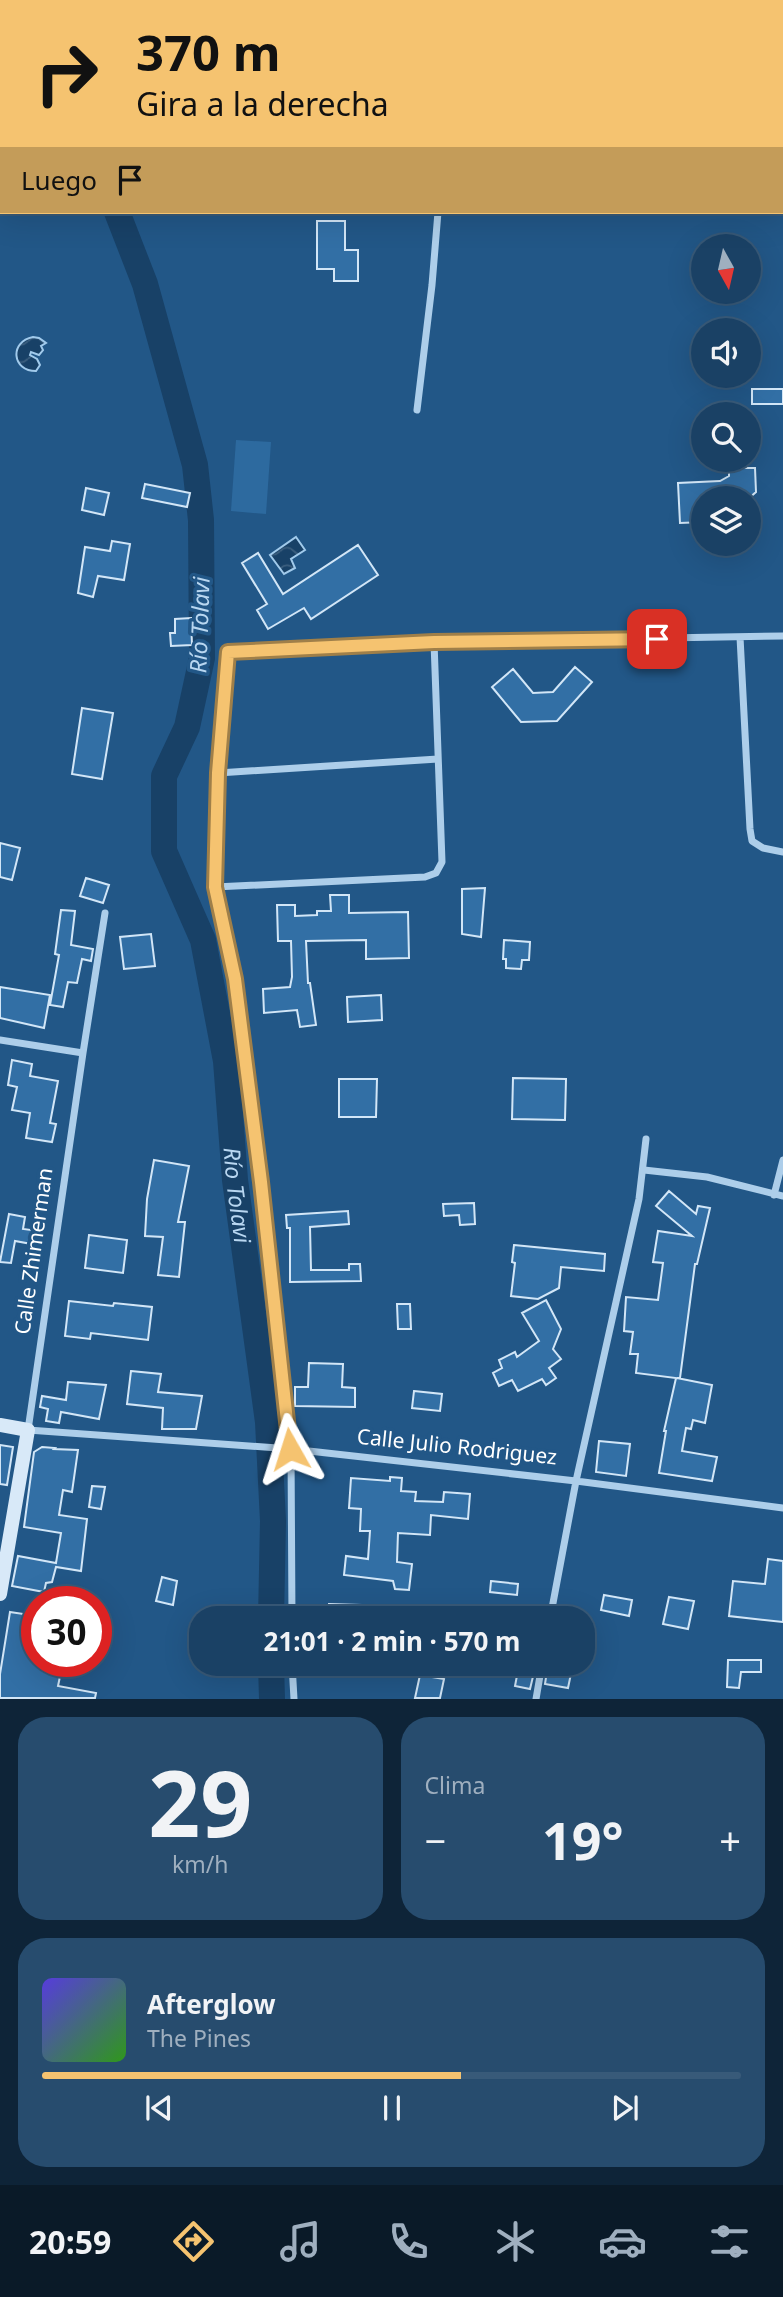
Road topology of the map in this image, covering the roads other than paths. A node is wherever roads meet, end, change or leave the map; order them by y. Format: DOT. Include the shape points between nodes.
graph roads {
  1 [pos="438,214"];
  2 [pos="417,410"];
  3 [pos="783,636"];
  4 [pos="740,638"];
  5 [pos="434,642"];
  6 [pos="438,759"];
  7 [pos="218,773"];
  8 [pos="783,852"];
  9 [pos="215,887"];
  10 [pos="105,913"];
  11 [pos="0,1040"];
  12 [pos="83,1053"];
  13 [pos="646,1139"];
  14 [pos="783,1160"];
  15 [pos="644,1170"];
  16 [pos="779,1196"];
  17 [pos="0,1425"];
  18 [pos="28,1430"];
  19 [pos="290,1449"];
  20 [pos="576,1480"];
  21 [pos="783,1508"];
  22 [pos="0,1594"];
  23 [pos="292,1606"];
  24 [pos="552,1606"];
  25 [pos="293,1676"];
  26 [pos="540,1676"];
  27 [pos="294,1699"];
  28 [pos="536,1699"];
  1 -- 2 [label="street"];
  3 -- 4 [label="street"];
  4 -- 5 [label="street"];
  4 -- 8 [label="street" via="752,841"];
  5 -- 6 [label="street"];
  5 -- 7 [label="street" via="228,652"];
  6 -- 7 [label="street"];
  6 -- 9 [label="street" via="442,862 436,873"];
  7 -- 9 [label="street"];
  9 -- 19 [label="street" via="235,979"];
  10 -- 12 [label="street, Calle Zhimerman"];
  11 -- 12 [label="street"];
  12 -- 18 [label="street, Calle Zhimerman"];
  13 -- 15 [label="street"];
  14 -- 16 [label="street"];
  15 -- 16 [label="street" via="707,1177"];
  15 -- 20 [label="street"];
  17 -- 18 [label="main road, Calle Julio Rodriguez"];
  18 -- 19 [label="street, Calle Julio Rodriguez"];
  18 -- 22 [label="main road, Calle Zhimerman"];
  19 -- 20 [label="street, Calle Julio Rodriguez"];
  19 -- 23 [label="street"];
  20 -- 21 [label="street, Calle Julio Rodriguez"];
  20 -- 24 [label="street"];
  25 -- 27 [label="street"];
  26 -- 28 [label="street"];
}
